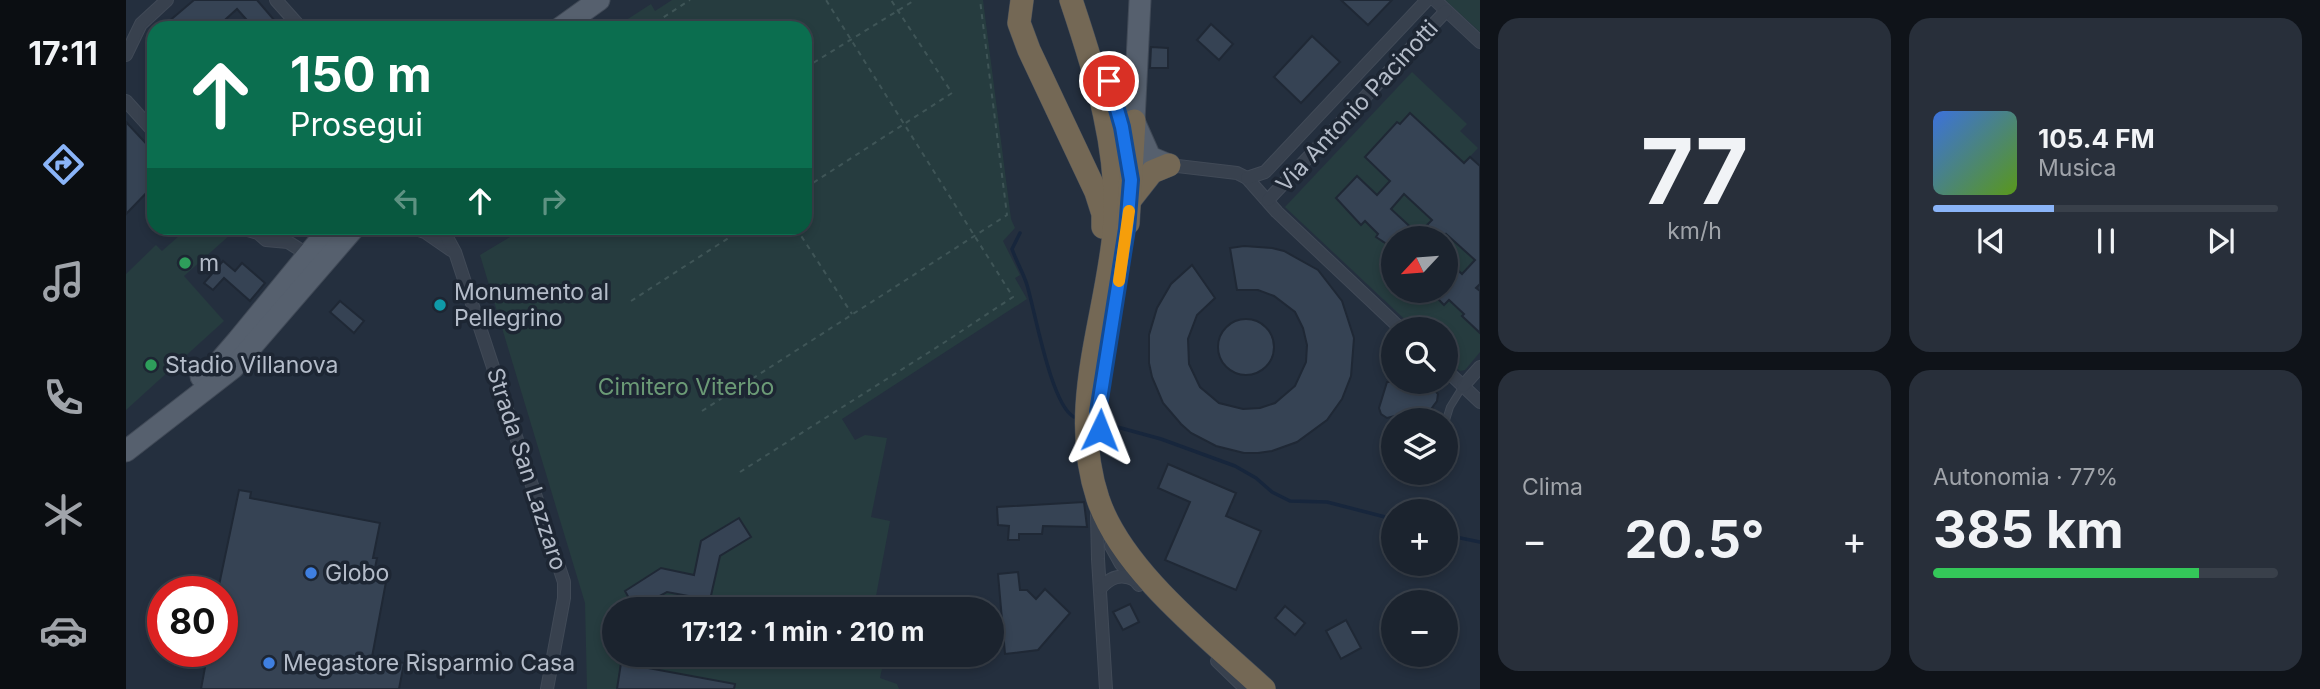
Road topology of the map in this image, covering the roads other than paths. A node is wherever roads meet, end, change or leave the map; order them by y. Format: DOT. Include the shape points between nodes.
graph roads {
  1 [pos="167,0"];
  2 [pos="276,0"];
  3 [pos="599,0"];
  4 [pos="1022,0"];
  5 [pos="1140,0"];
  6 [pos="1427,0"];
  7 [pos="1435,0"];
  8 [pos="1080,5"];
  9 [pos="1447,11"];
  10 [pos="296,21"];
  11 [pos="570,21"];
  12 [pos="1396,34"];
  13 [pos="1480,42"];
  14 [pos="1411,49"];
  15 [pos="126,55"];
  16 [pos="126,101"];
  17 [pos="1134,121"];
  18 [pos="147,124"];
  19 [pos="1310,126"];
  20 [pos="1325,141"];
  21 [pos="1169,166"];
  22 [pos="1247,178"];
  23 [pos="1131,190"];
  24 [pos="1268,200"];
  25 [pos="260,235"];
  26 [pos="336,235"];
  27 [pos="339,235"];
  28 [pos="429,235"];
  29 [pos="446,235"];
  30 [pos="455,252"];
  31 [pos="307,254"];
  32 [pos="1100,310"];
  33 [pos="1388,317"];
  34 [pos="1480,367"];
  35 [pos="1458,381"];
  36 [pos="1463,386"];
  37 [pos="1480,402"];
  38 [pos="1450,408"];
  39 [pos="126,433"];
  40 [pos="126,451"];
  41 [pos="1104,520"];
  42 [pos="1135,580"];
  43 [pos="1100,589"];
  44 [pos="547,689"];
  45 [pos="1106,689"];
  46 [pos="1246,689"];
  47 [pos="1264,689"];
  48 [pos="1282,689"];
  1 -- 15 [label="street" via="141,24"];
  2 -- 10 [label="street"];
  3 -- 11 [label="main road"];
  4 -- 32 [label="highway" via="1020,23 1029,50 1103,214"];
  5 -- 17 [label="main road"];
  6 -- 12 [label="street, Via Antonio Pacinotti"];
  7 -- 9 [label="street"];
  8 -- 23 [label="highway" via="1122,127"];
  8 -- 32 [label="highway" via="1115,173 1114,233"];
  9 -- 13 [label="street"];
  9 -- 14 [label="street, Via Antonio Pacinotti"];
  12 -- 14 [label="street"];
  12 -- 19 [label="street, Via Antonio Pacinotti"];
  14 -- 20 [label="street, Via Antonio Pacinotti"];
  16 -- 18 [label="street"];
  17 -- 21 [label="main road" via="1150,157"];
  17 -- 23 [label="highway"];
  19 -- 20 [label="street"];
  19 -- 22 [label="street, Via Antonio Pacinotti" via="1265,172"];
  20 -- 24 [label="street, Via Antonio Pacinotti"];
  21 -- 22 [label="street"];
  21 -- 23 [label="highway" via="1152,172"];
  22 -- 24 [label="street"];
  23 -- 48 [label="highway" via="1098,412 1107,481 1124,521 1149,559"];
  24 -- 33 [label="street"];
  25 -- 31 [label="street" via="288,242"];
  26 -- 31 [label="main road"];
  27 -- 40 [label="main road" via="233,368"];
  28 -- 30 [label="street"];
  29 -- 30 [label="street, Strada San Lazzaro"];
  30 -- 44 [label="street, Strada San Lazzaro" via="564,582"];
  31 -- 39 [label="main road" via="219,362"];
  32 -- 41 [label="highway" via="1085,413"];
  34 -- 36 [label="street"];
  35 -- 36 [label="street"];
  36 -- 37 [label="street"];
  36 -- 38 [label="lane"];
  41 -- 42 [label="street" via="1114,553"];
  41 -- 43 [label="street"];
  41 -- 47 [label="highway" via="1164,596"];
  42 -- 43 [label="street" via="1116,577"];
  42 -- 46 [label="street"];
  43 -- 45 [label="street"];
}
